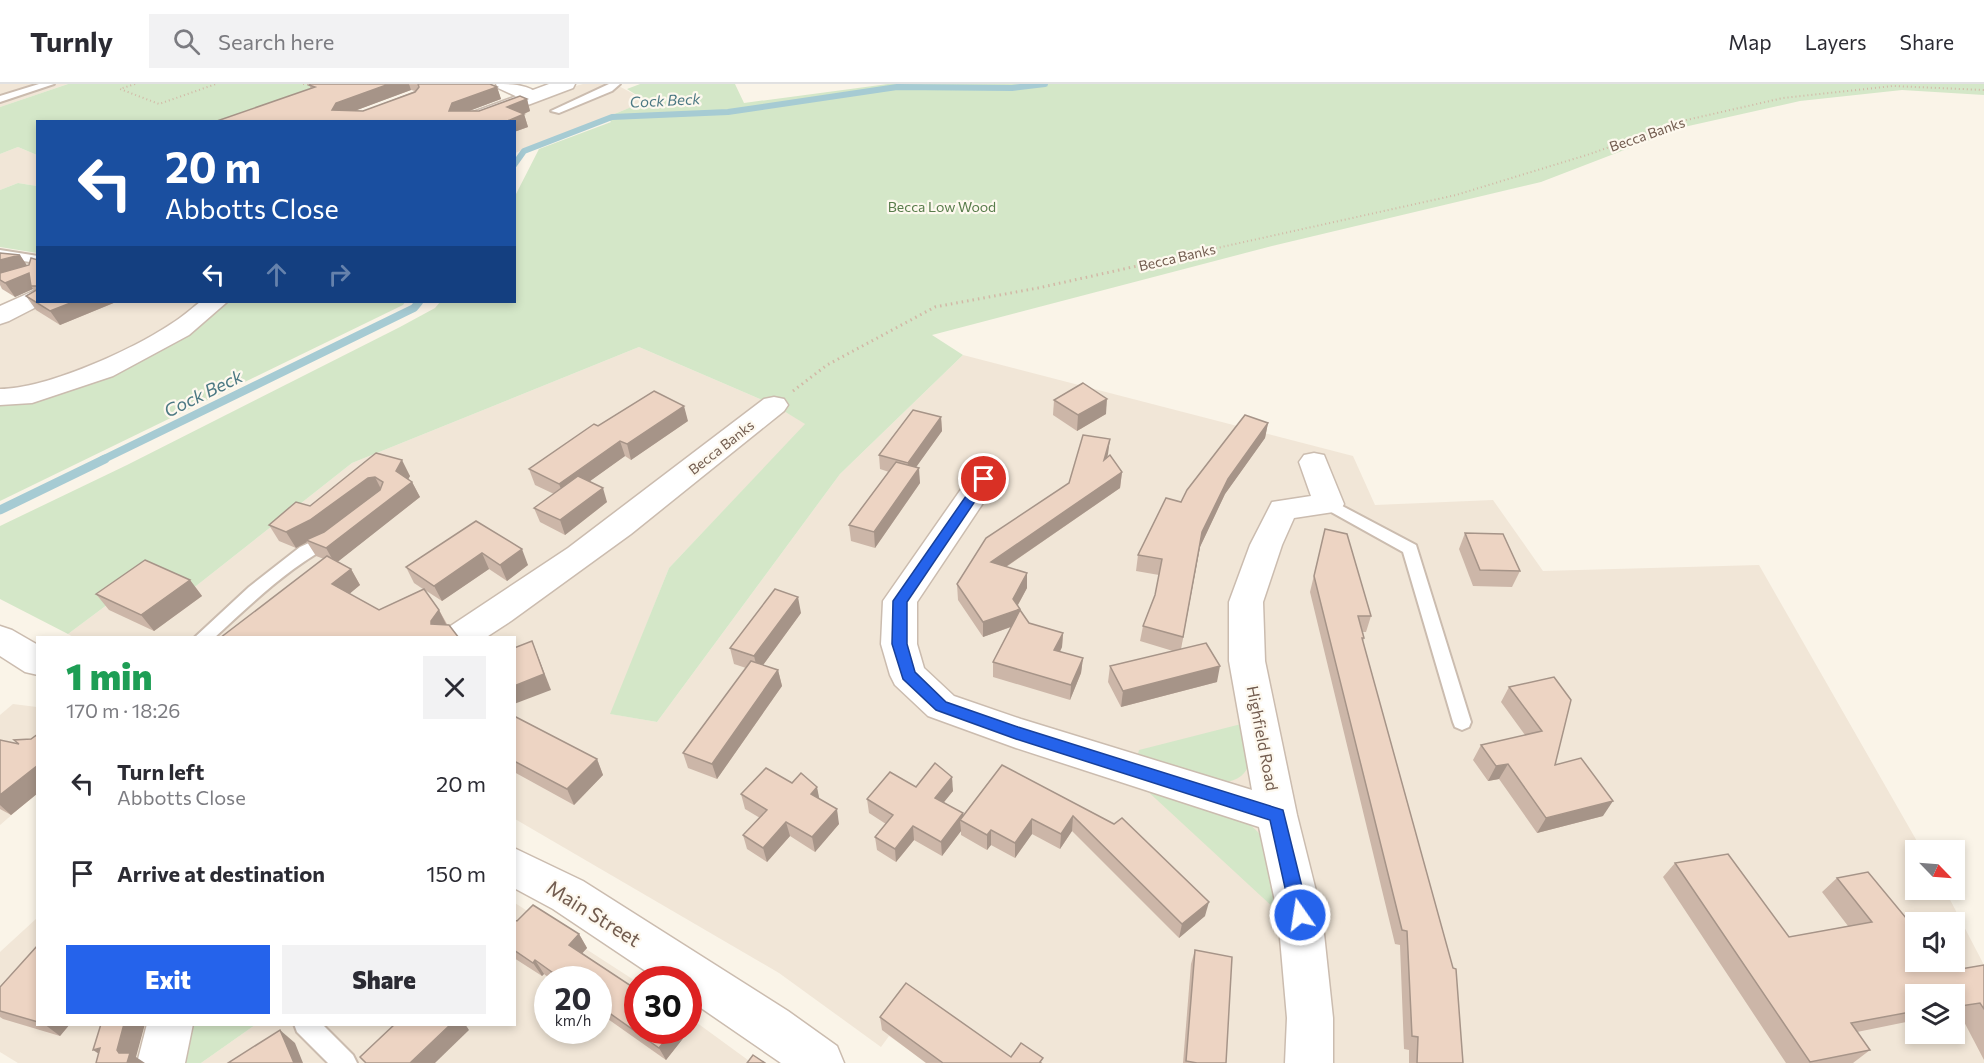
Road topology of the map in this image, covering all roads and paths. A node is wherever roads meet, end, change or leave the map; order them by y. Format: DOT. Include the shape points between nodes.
graph roads {
  1 [pos="49,84"];
  2 [pos="135,84"];
  3 [pos="216,84"];
  4 [pos="303,84"];
  5 [pos="310,84"];
  6 [pos="505,84"];
  7 [pos="566,84"];
  8 [pos="615,84"];
  9 [pos="1984,90"];
  10 [pos="531,96"];
  11 [pos="0,99"];
  12 [pos="556,111"];
  13 [pos="469,120"];
  14 [pos="0,254"];
  15 [pos="36,260"];
  16 [pos="36,297"];
  17 [pos="214,303"];
  18 [pos="0,316"];
  19 [pos="0,397"];
  20 [pos="774,405"];
  21 [pos="1314,462"];
  22 [pos="984,479"];
  23 [pos="1329,504"];
  24 [pos="344,528"];
  25 [pos="204,636"];
  26 [pos="461,636"];
  27 [pos="0,639"];
  28 [pos="36,661"];
  29 [pos="1462,722"];
  30 [pos="1277,815"];
  31 [pos="516,867"];
  32 [pos="170,1026"];
  33 [pos="307,1026"];
  34 [pos="161,1063"];
  35 [pos="345,1063"];
  36 [pos="820,1063"];
  37 [pos="1309,1063"];
  1 -- 11 [label="lane"];
  2 -- 3 [label="path" via="120,89 159,104"];
  4 -- 5 [label="path"];
  6 -- 10 [label="street"];
  7 -- 10 [label="street"];
  8 -- 12 [label="lane"];
  9 -- 20 [label="path, Becca Banks" via="1893,86 1783,98 1682,121 1456,195 1038,288 935,307 827,365"];
  10 -- 13 [label="street"];
  14 -- 15 [label="lane"];
  16 -- 18 [label="street"];
  17 -- 19 [label="street" via="180,330 103,370 22,397"];
  20 -- 26 [label="street, Becca Banks" via="593,545"];
  21 -- 23 [label="street"];
  22 -- 30 [label="street" via="900,601 899,644 908,675 941,706"];
  23 -- 29 [label="lane" via="1410,549"];
  23 -- 30 [label="street, Highfield Road" via="1283,509 1246,602 1247,661"];
  24 -- 25 [label="lane" via="280,571"];
  27 -- 28 [label="street"];
  30 -- 37 [label="street, Highfield Road" via="1300,915 1310,1018"];
  31 -- 36 [label="street, Main Street" via="568,895"];
  32 -- 34 [label="street"];
  33 -- 35 [label="lane"];
}
